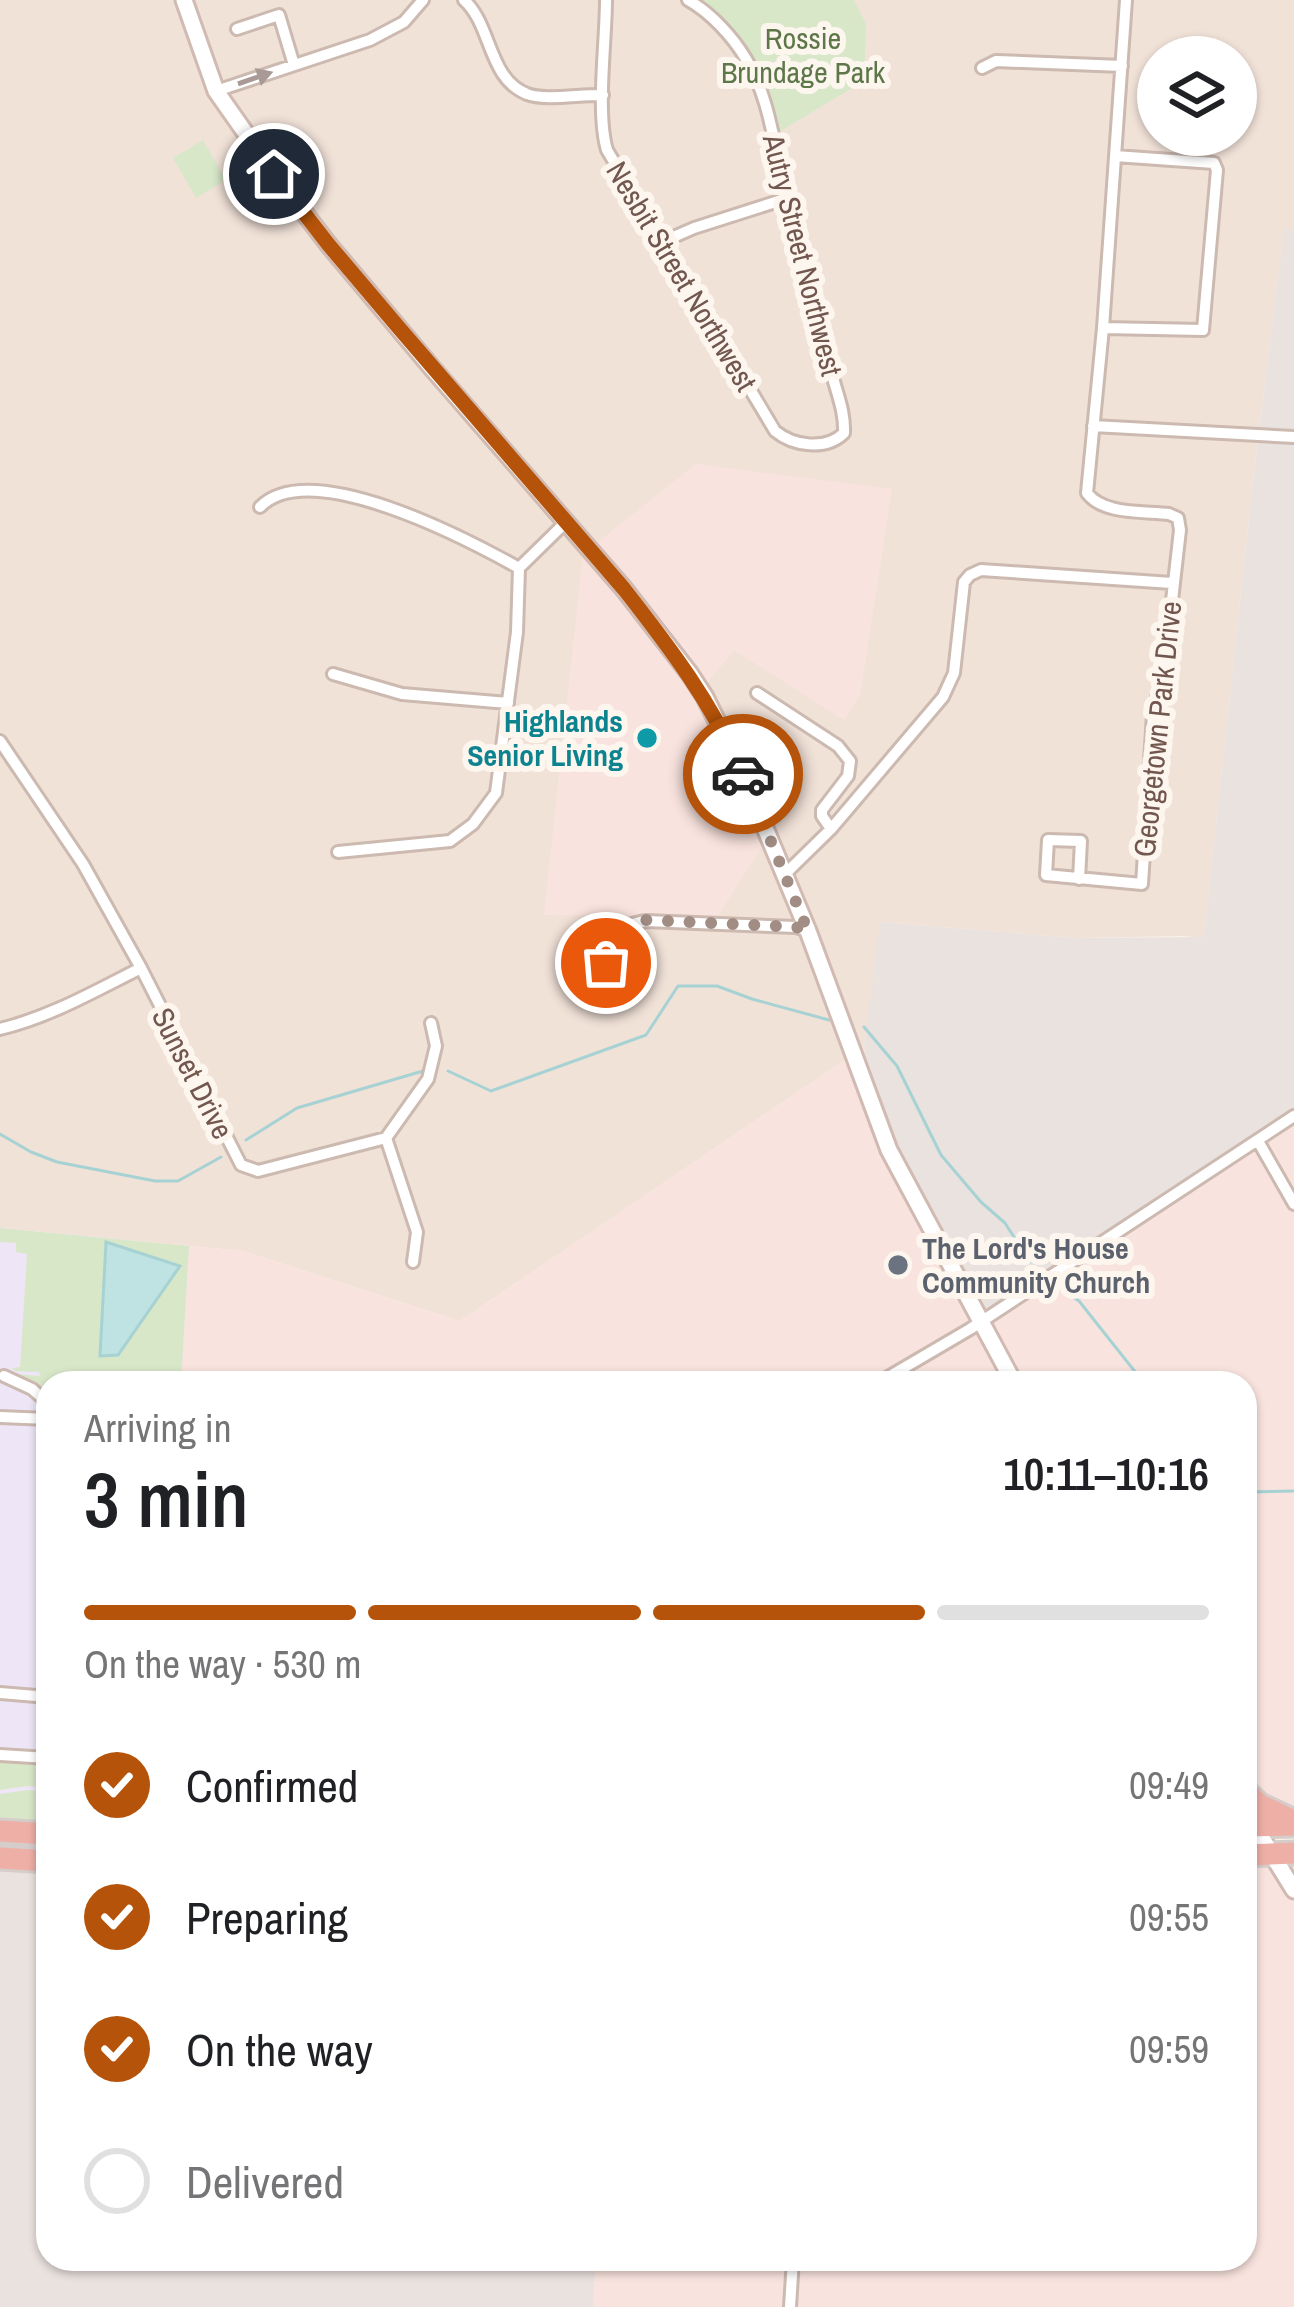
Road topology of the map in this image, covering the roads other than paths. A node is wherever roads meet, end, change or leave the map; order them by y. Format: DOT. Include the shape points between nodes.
graph roads {
  1 [pos="184,0"];
  2 [pos="422,0"];
  3 [pos="464,0"];
  4 [pos="606,0"];
  5 [pos="688,0"];
  6 [pos="1126,0"];
  7 [pos="237,29"];
  8 [pos="294,65"];
  9 [pos="1122,66"];
  10 [pos="982,68"];
  11 [pos="216,91"];
  12 [pos="603,95"];
  13 [pos="1115,156"];
  14 [pos="788,198"];
  15 [pos="662,242"];
  16 [pos="1103,328"];
  17 [pos="838,394"];
  18 [pos="1093,426"];
  19 [pos="1294,437"];
  20 [pos="260,507"];
  21 [pos="566,523"];
  22 [pos="519,568"];
  23 [pos="1172,583"];
  24 [pos="333,674"];
  25 [pos="757,693"];
  26 [pos="508,703"];
  27 [pos="0,742"];
  28 [pos="831,830"];
  29 [pos="338,852"];
  30 [pos="784,875"];
  31 [pos="1079,878"];
  32 [pos="808,931"];
  33 [pos="606,963"];
  34 [pos="141,968"];
  35 [pos="431,1023"];
  36 [pos="0,1029"];
  37 [pos="1294,1116"];
  38 [pos="386,1138"];
  39 [pos="1258,1141"];
  40 [pos="1294,1204"];
  41 [pos="413,1262"];
  42 [pos="981,1321"];
  43 [pos="898,1371"];
  44 [pos="1008,1371"];
  45 [pos="4,1376"];
  46 [pos="36,1392"];
  47 [pos="0,1417"];
  48 [pos="36,1418"];
  49 [pos="0,1694"];
  50 [pos="36,1696"];
  51 [pos="0,1755"];
  52 [pos="36,1757"];
  53 [pos="1257,1802"];
  54 [pos="1257,1821"];
  55 [pos="1294,1823"];
  56 [pos="1257,1830"];
  57 [pos="0,1831"];
  58 [pos="36,1833"];
  59 [pos="1282,1854"];
  60 [pos="0,1858"];
  61 [pos="36,1861"];
  62 [pos="1294,1890"];
  63 [pos="792,2271"];
  64 [pos="790,2307"];
  1 -- 11 [label="street"];
  2 -- 8 [label="street" via="404,22 370,40"];
  3 -- 12 [label="street" via="508,81 529,95"];
  4 -- 12 [label="street, Nesbit Street Northwest"];
  5 -- 14 [label="street, Autry Street Northwest" via="747,60"];
  6 -- 9 [label="street"];
  7 -- 8 [label="street" via="279,15"];
  11 -- 8 [label="street, one-way"];
  9 -- 10 [label="street"];
  9 -- 13 [label="street"];
  11 -- 21 [label="street" via="328,244"];
  12 -- 15 [label="street, Nesbit Street Northwest" via="607,150"];
  13 -- 16 [label="street"];
  13 -- 16 [label="street" via="1214,163 1217,170 1203,330"];
  14 -- 15 [label="street"];
  14 -- 17 [label="street, Autry Street Northwest"];
  15 -- 17 [label="street, Nesbit Street Northwest" via="777,434 808,445 838,440"];
  16 -- 18 [label="street"];
  18 -- 19 [label="street"];
  18 -- 23 [label="street" via="1087,494 1103,506 1178,518"];
  20 -- 22 [label="street" via="270,496 348,496 405,511"];
  21 -- 22 [label="street"];
  21 -- 30 [label="street" via="705,697"];
  22 -- 26 [label="street"];
  23 -- 28 [label="street" via="970,575 944,697"];
  23 -- 31 [label="street, Georgetown Park Drive" via="1142,884"];
  24 -- 26 [label="street" via="403,694"];
  25 -- 28 [label="street" via="850,761 822,810"];
  26 -- 29 [label="street" via="496,793 473,824 449,841"];
  27 -- 34 [label="street, Sunset Drive"];
  28 -- 30 [label="street"];
  30 -- 32 [label="street"];
  31 -- 31 [label="street" via="1046,875 1048,840 1081,841"];
  32 -- 33 [label="street" via="646,920 614,935"];
  32 -- 42 [label="street" via="889,1150"];
  34 -- 36 [label="street"];
  34 -- 38 [label="street, Sunset Drive" via="241,1165 258,1172"];
  35 -- 38 [label="street" via="436,1046 428,1079"];
  37 -- 39 [label="street"];
  38 -- 41 [label="street" via="417,1232"];
  39 -- 40 [label="street"];
  39 -- 42 [label="street"];
  42 -- 43 [label="street"];
  42 -- 44 [label="street"];
  45 -- 46 [label="street"];
  47 -- 48 [label="street"];
  49 -- 50 [label="street"];
  51 -- 52 [label="street"];
  53 -- 55 [label="highway"];
  54 -- 55 [label="highway"];
  56 -- 59 [label="street"];
  57 -- 58 [label="highway"];
  59 -- 62 [label="street"];
  60 -- 61 [label="highway"];
  63 -- 64 [label="street"];
}
